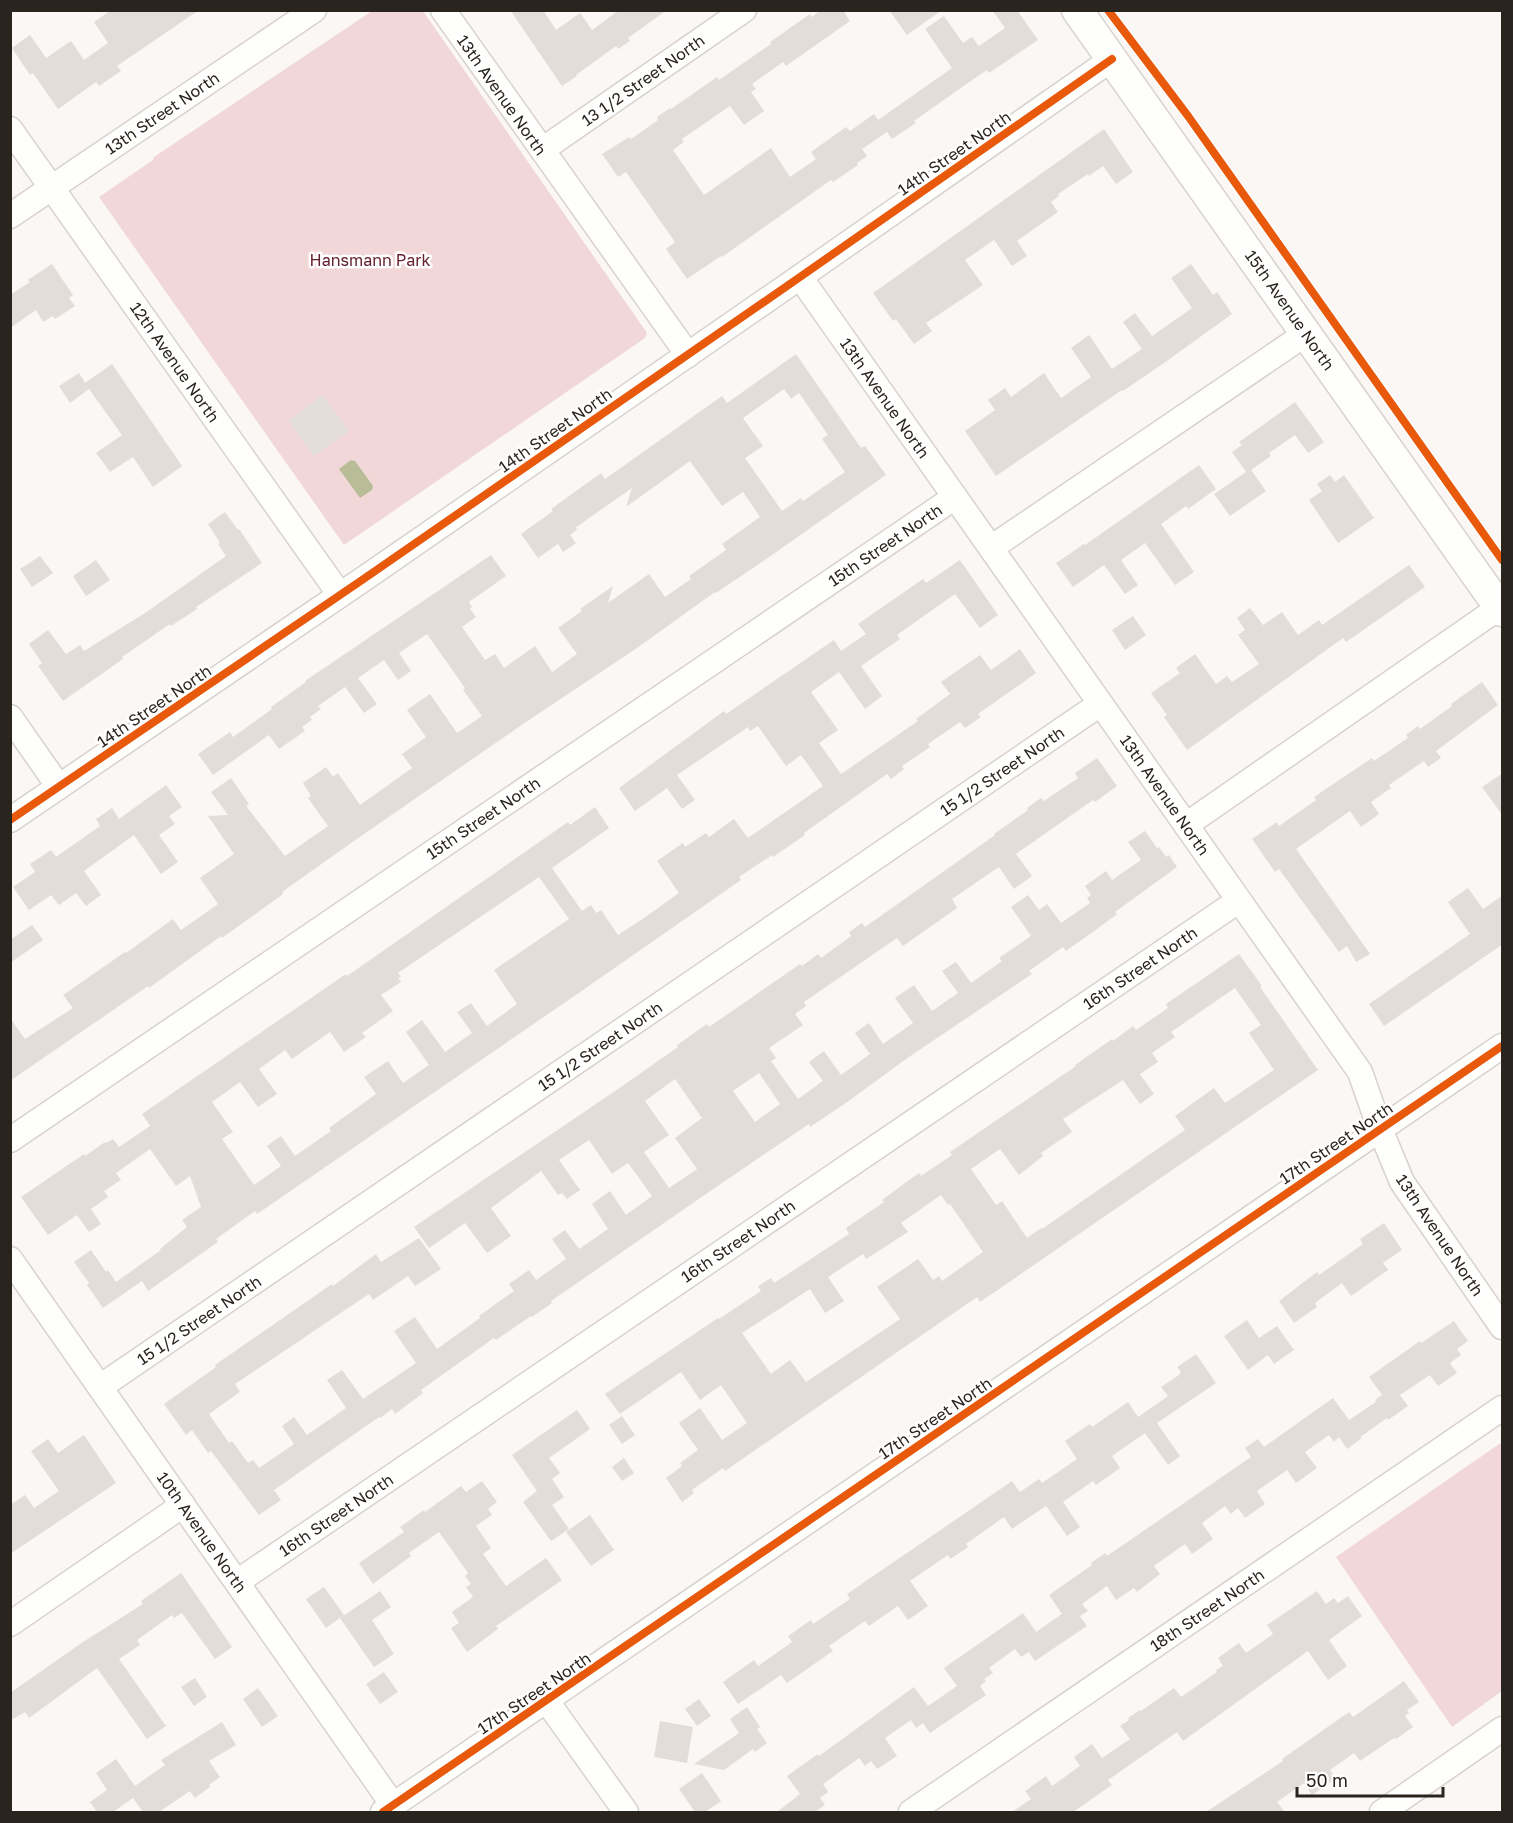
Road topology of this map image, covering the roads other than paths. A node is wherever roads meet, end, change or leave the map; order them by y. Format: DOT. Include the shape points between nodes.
graph roads {
  1 [pos="314,10"];
  2 [pos="443,10"];
  3 [pos="744,10"];
  4 [pos="1077,10"];
  5 [pos="1112,59"];
  6 [pos="10,129"];
  7 [pos="542,150"];
  8 [pos="52,188"];
  9 [pos="10,216"];
  10 [pos="800,277"];
  11 [pos="1307,333"];
  12 [pos="688,355"];
  13 [pos="955,497"];
  14 [pos="991,548"];
  15 [pos="340,595"];
  16 [pos="1501,609"];
  17 [pos="1100,704"];
  18 [pos="10,717"];
  19 [pos="59,787"];
  20 [pos="10,820"];
  21 [pos="1185,825"];
  22 [pos="1238,901"];
  23 [pos="1503,1046"];
  24 [pos="1380,1130"];
  25 [pos="10,1140"];
  26 [pos="10,1259"];
  27 [pos="1503,1327"];
  28 [pos="100,1388"];
  29 [pos="1503,1408"];
  30 [pos="183,1505"];
  31 [pos="237,1582"];
  32 [pos="10,1623"];
  33 [pos="546,1701"];
  34 [pos="1503,1729"];
  35 [pos="388,1809"];
  36 [pos="626,1812"];
  37 [pos="911,1812"];
  38 [pos="1382,1812"];
  1 -- 8 [label="street, 13th Street North"];
  2 -- 7 [label="street, 13th Avenue North"];
  3 -- 7 [label="street, 13 1/2 Street North"];
  4 -- 5 [label="main road, 15th Avenue North"];
  5 -- 10 [label="street, 14th Street North"];
  5 -- 11 [label="main road, 15th Avenue North"];
  6 -- 8 [label="street, 12th Avenue North"];
  7 -- 12 [label="street, 13th Avenue North"];
  8 -- 9 [label="street, 13th Street North"];
  8 -- 15 [label="street, 12th Avenue North"];
  10 -- 12 [label="street, 14th Street North"];
  10 -- 13 [label="street, 13th Avenue North"];
  11 -- 14 [label="street"];
  11 -- 16 [label="main road, 15th Avenue North"];
  12 -- 15 [label="street, 14th Street North"];
  13 -- 14 [label="street, 13th Avenue North"];
  13 -- 25 [label="street, 15th Street North"];
  14 -- 17 [label="street, 13th Avenue North"];
  15 -- 19 [label="street, 14th Street North"];
  16 -- 21 [label="street"];
  17 -- 21 [label="street, 13th Avenue North"];
  17 -- 28 [label="street, 15 1/2 Street North"];
  18 -- 19 [label="street"];
  19 -- 20 [label="street, 14th Street North"];
  21 -- 22 [label="street, 13th Avenue North"];
  22 -- 24 [label="street, 13th Avenue North" via="1360,1072"];
  22 -- 31 [label="street, 16th Street North"];
  23 -- 24 [label="street, 17th Street North"];
  24 -- 27 [label="street, 13th Avenue North" via="1402,1182"];
  24 -- 33 [label="street, 17th Street North"];
  26 -- 28 [label="street, 10th Avenue North"];
  28 -- 30 [label="street, 10th Avenue North"];
  29 -- 37 [label="street, 18th Street North"];
  30 -- 31 [label="street, 10th Avenue North"];
  30 -- 32 [label="street"];
  31 -- 35 [label="street, 10th Avenue North"];
  33 -- 35 [label="street, 17th Street North"];
  33 -- 36 [label="street"];
  34 -- 38 [label="street"];
}
